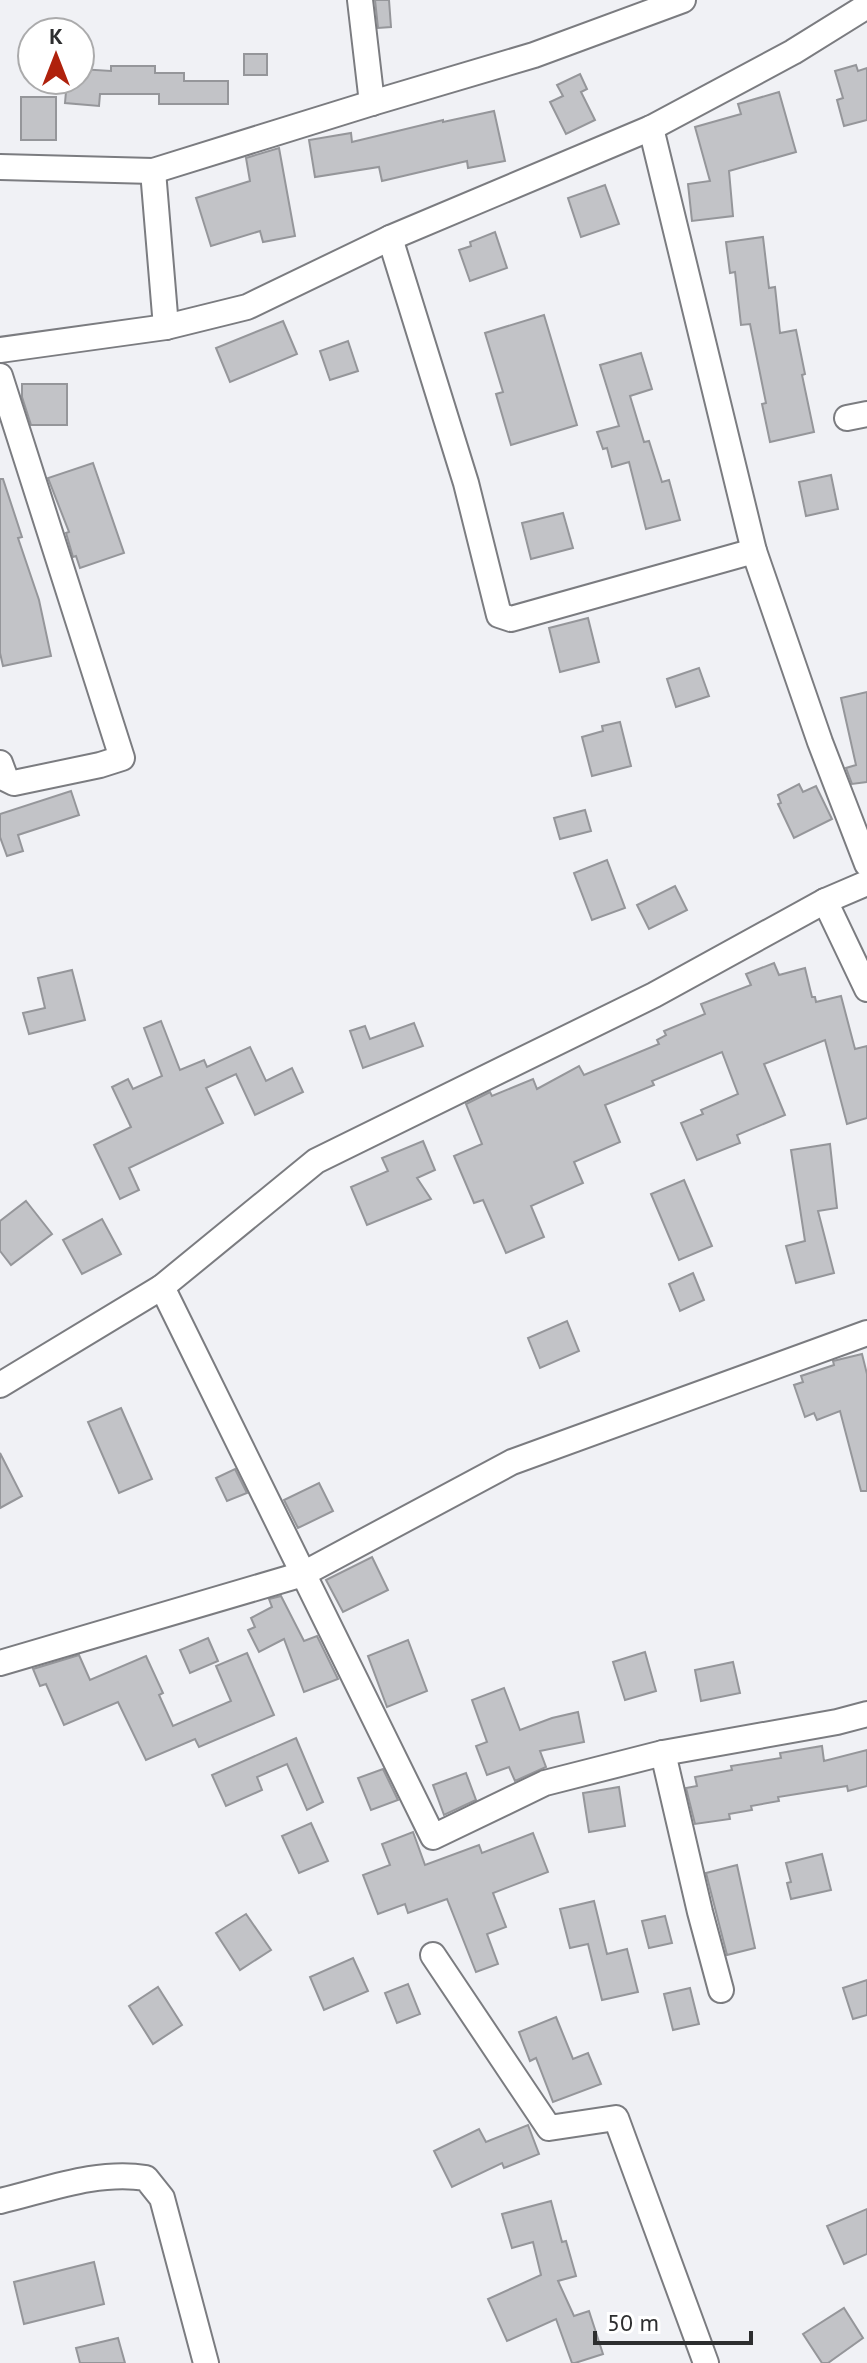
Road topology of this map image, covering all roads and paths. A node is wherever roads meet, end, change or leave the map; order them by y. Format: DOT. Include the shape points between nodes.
graph roads {
  1 [pos="360,0"];
  2 [pos="683,0"];
  3 [pos="867,6"];
  4 [pos="372,103"];
  5 [pos="651,128"];
  6 [pos="0,167"];
  7 [pos="153,171"];
  8 [pos="390,238"];
  9 [pos="166,327"];
  10 [pos="0,350"];
  11 [pos="0,376"];
  12 [pos="754,551"];
  13 [pos="0,763"];
  14 [pos="867,864"];
  15 [pos="867,883"];
  16 [pos="825,901"];
  17 [pos="867,989"];
  18 [pos="162,1287"];
  19 [pos="867,1333"];
  20 [pos="0,1385"];
  21 [pos="303,1574"];
  22 [pos="0,1663"];
  23 [pos="867,1714"];
  24 [pos="663,1753"];
  25 [pos="433,1955"];
  26 [pos="721,1990"];
  27 [pos="0,2201"];
  28 [pos="206,2363"];
  29 [pos="706,2363"];
  1 -- 4 [label="street"];
  2 -- 4 [label="street" via="534,55"];
  3 -- 5 [label="street"];
  4 -- 7 [label="street"];
  5 -- 8 [label="street"];
  5 -- 12 [label="street"];
  6 -- 7 [label="street"];
  7 -- 9 [label="street"];
  8 -- 9 [label="street" via="247,307"];
  8 -- 12 [label="street" via="466,483 499,615 511,619"];
  9 -- 10 [label="street"];
  11 -- 13 [label="street" via="122,758 14,783 6,779"];
  12 -- 14 [label="street"];
  15 -- 16 [label="street"];
  16 -- 17 [label="street"];
  16 -- 18 [label="street" via="654,995 316,1161"];
  18 -- 20 [label="street"];
  18 -- 21 [label="street"];
  19 -- 21 [label="street" via="512,1462"];
  21 -- 22 [label="street"];
  21 -- 24 [label="street" via="433,1837 545,1783"];
  23 -- 24 [label="street"];
  24 -- 26 [label="street"];
  25 -- 29 [label="street" via="549,2128 616,2118"];
  27 -- 28 [label="street" via="104,2176 146,2178 162,2198"];
}
